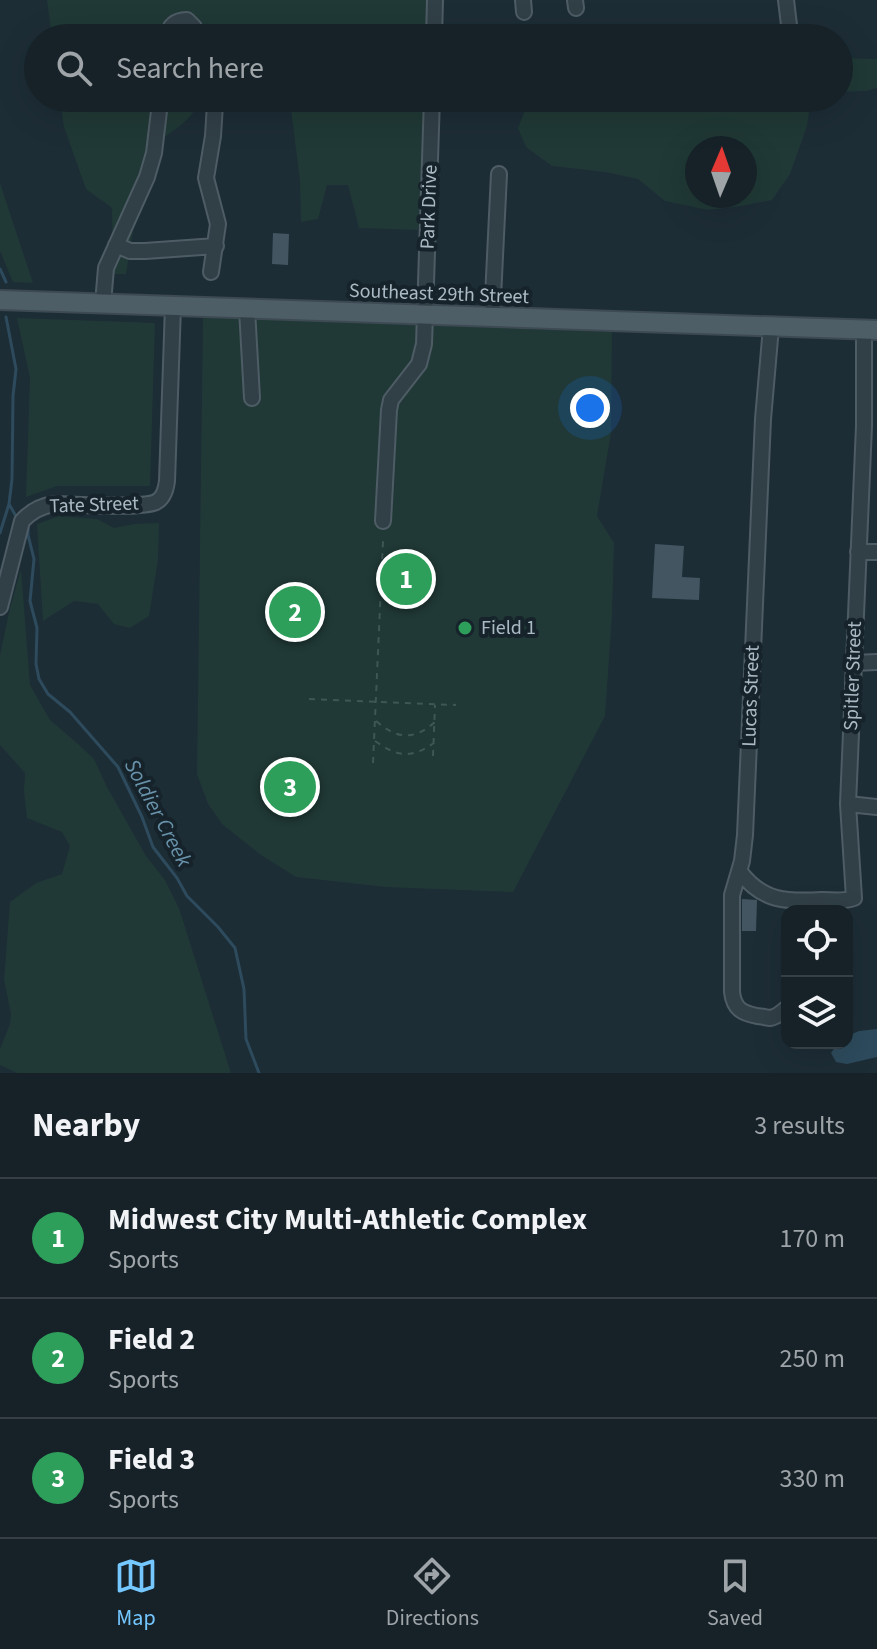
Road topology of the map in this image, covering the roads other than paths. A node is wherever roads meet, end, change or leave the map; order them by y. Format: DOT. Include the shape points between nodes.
graph roads {
  1 [pos="435,0"];
  2 [pos="786,0"];
  3 [pos="173,24"];
  4 [pos="191,24"];
  5 [pos="434,24"];
  6 [pos="789,24"];
  7 [pos="159,112"];
  8 [pos="214,112"];
  9 [pos="432,112"];
  10 [pos="499,174"];
  11 [pos="116,245"];
  12 [pos="216,246"];
  13 [pos="211,272"];
  14 [pos="0,300"];
  15 [pos="103,303"];
  16 [pos="173,306"];
  17 [pos="247,309"];
  18 [pos="426,315"];
  19 [pos="492,318"];
  20 [pos="771,327"];
  21 [pos="870,329"];
  22 [pos="870,362"];
  23 [pos="252,398"];
  24 [pos="870,426"];
  25 [pos="383,521"];
  26 [pos="858,552"];
  27 [pos="877,552"];
  28 [pos="0,607"];
  29 [pos="877,662"];
  30 [pos="853,663"];
  31 [pos="848,804"];
  32 [pos="877,807"];
  33 [pos="740,872"];
  34 [pos="792,905"];
  35 [pos="800,905"];
  36 [pos="781,1013"];
  1 -- 5 [label="street"];
  2 -- 6 [label="street"];
  3 -- 4 [label="street"];
  7 -- 11 [label="street" via="151,165"];
  8 -- 12 [label="street" via="206,178 218,224"];
  9 -- 18 [label="street, Park Drive"];
  10 -- 19 [label="street"];
  11 -- 12 [label="street" via="130,251"];
  11 -- 15 [label="street" via="106,268"];
  12 -- 13 [label="street"];
  14 -- 15 [label="main road, Southeast 29th Street"];
  15 -- 16 [label="main road, Southeast 29th Street"];
  16 -- 17 [label="main road, Southeast 29th Street"];
  16 -- 28 [label="street, Tate Street" via="164,494 154,503 138,505 41,506 22,521"];
  17 -- 18 [label="main road, Southeast 29th Street"];
  17 -- 23 [label="street"];
  18 -- 19 [label="main road, Southeast 29th Street"];
  18 -- 25 [label="street, Park Drive" via="419,364 391,400"];
  19 -- 20 [label="main road, Southeast 29th Street"];
  20 -- 21 [label="main road, Southeast 29th Street"];
  20 -- 33 [label="street, Lucas Street"];
  21 -- 22 [label="street, Spitler Street"];
  22 -- 24 [label="street, Spitler Street"];
  24 -- 26 [label="street, Spitler Street"];
  26 -- 27 [label="street"];
  26 -- 30 [label="street, Spitler Street"];
  29 -- 30 [label="street"];
  30 -- 31 [label="street, Spitler Street"];
  31 -- 32 [label="street"];
  31 -- 35 [label="street, Spitler Street" via="854,898"];
  33 -- 34 [label="street, Spitler Street" via="758,891"];
  33 -- 36 [label="street, Lucas Street" via="732,895 733,1002 746,1013 769,1018"];
}
